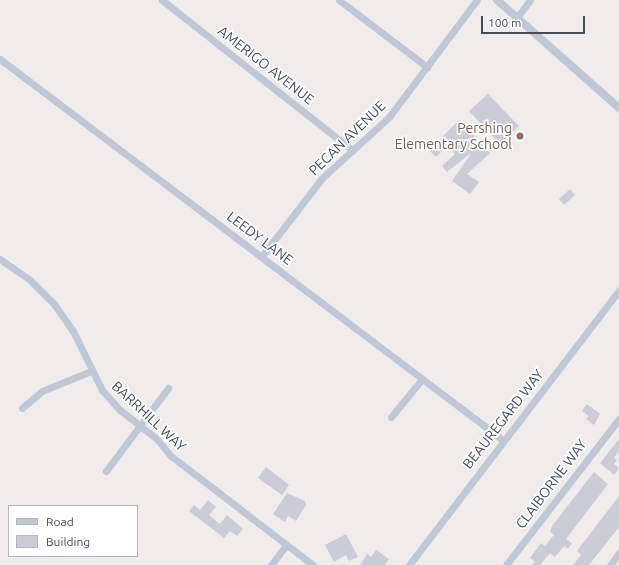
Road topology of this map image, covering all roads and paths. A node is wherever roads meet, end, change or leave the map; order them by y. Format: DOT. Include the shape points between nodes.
graph roads {
  1 [pos="162,0"];
  2 [pos="339,0"];
  3 [pos="477,0"];
  4 [pos="497,0"];
  5 [pos="530,0"];
  6 [pos="518,16"];
  7 [pos="0,59"];
  8 [pos="427,67"];
  9 [pos="619,108"];
  10 [pos="353,150"];
  11 [pos="262,256"];
  12 [pos="0,259"];
  13 [pos="619,290"];
  14 [pos="91,371"];
  15 [pos="422,379"];
  16 [pos="168,388"];
  17 [pos="22,408"];
  18 [pos="391,417"];
  19 [pos="619,419"];
  20 [pos="140,425"];
  21 [pos="502,440"];
  22 [pos="106,471"];
  23 [pos="286,545"];
  24 [pos="619,553"];
  25 [pos="271,565"];
  26 [pos="313,565"];
  27 [pos="409,565"];
  28 [pos="506,565"];
  29 [pos="610,565"];
  1 -- 10 [label="street, AMERIGO AVENUE"];
  2 -- 8 [label="street"];
  3 -- 8 [label="street, PECAN AVENUE"];
  4 -- 6 [label="street"];
  5 -- 6 [label="street"];
  6 -- 9 [label="street"];
  7 -- 11 [label="street, LEEDY LANE"];
  8 -- 10 [label="street, PECAN AVENUE" via="389,117"];
  10 -- 11 [label="street, PECAN AVENUE" via="322,178"];
  11 -- 15 [label="street, LEEDY LANE"];
  12 -- 14 [label="street, BARRHILL WAY" via="30,280 54,304 73,331"];
  13 -- 21 [label="street, BEAUREGARD WAY"];
  14 -- 17 [label="street" via="42,391"];
  14 -- 20 [label="street, BARRHILL WAY" via="110,399"];
  15 -- 18 [label="street"];
  15 -- 21 [label="street, LEEDY LANE"];
  16 -- 20 [label="street"];
  19 -- 28 [label="street, CLAIBORNE WAY"];
  20 -- 22 [label="street"];
  20 -- 23 [label="street, BARRHILL WAY" via="171,456"];
  21 -- 27 [label="street, BEAUREGARD WAY"];
  23 -- 25 [label="street"];
  23 -- 26 [label="street, BARRHILL WAY"];
  24 -- 29 [label="street"];
}
